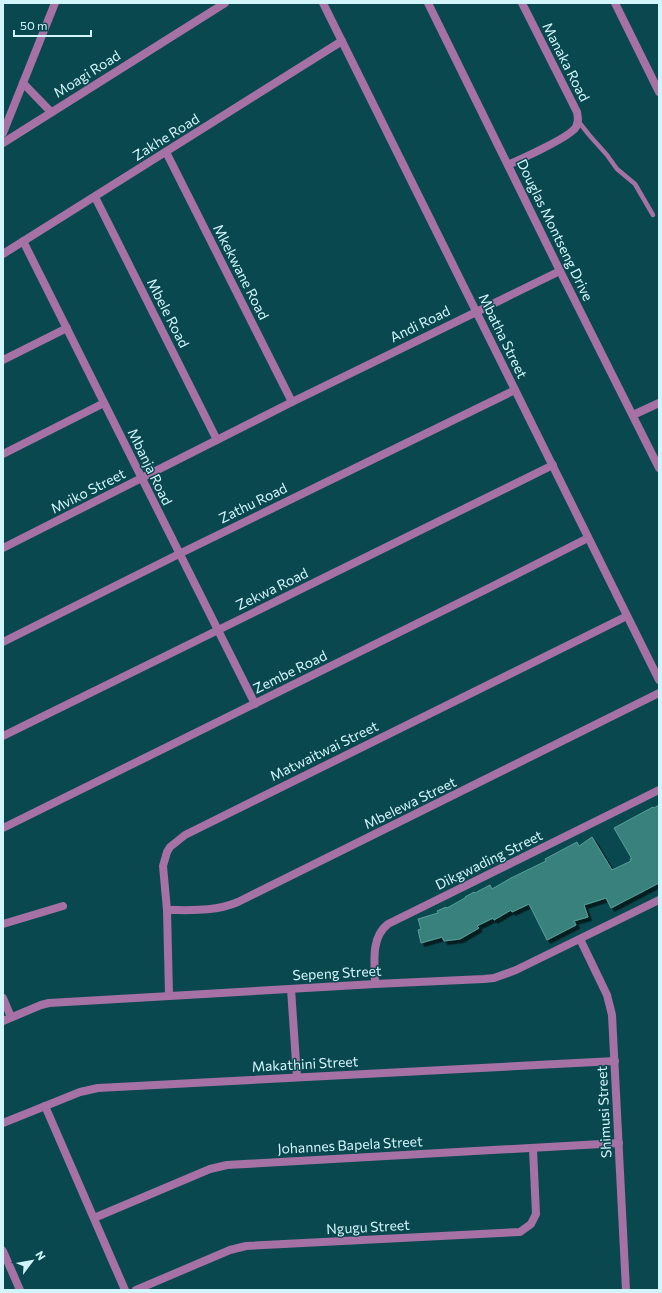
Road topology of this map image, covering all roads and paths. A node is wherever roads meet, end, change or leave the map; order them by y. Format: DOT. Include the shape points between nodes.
graph roads {
  1 [pos="56,3"];
  2 [pos="225,3"];
  3 [pos="323,3"];
  4 [pos="428,3"];
  5 [pos="522,3"];
  6 [pos="615,3"];
  7 [pos="342,41"];
  8 [pos="23,83"];
  9 [pos="659,92"];
  10 [pos="51,112"];
  11 [pos="578,121"];
  12 [pos="3,133"];
  13 [pos="3,143"];
  14 [pos="166,152"];
  15 [pos="508,165"];
  16 [pos="95,197"];
  17 [pos="653,216"];
  18 [pos="23,241"];
  19 [pos="3,254"];
  20 [pos="560,271"];
  21 [pos="476,311"];
  22 [pos="67,328"];
  23 [pos="3,360"];
  24 [pos="515,390"];
  25 [pos="292,402"];
  26 [pos="104,403"];
  27 [pos="659,403"];
  28 [pos="633,415"];
  29 [pos="217,440"];
  30 [pos="3,454"];
  31 [pos="553,466"];
  32 [pos="659,468"];
  33 [pos="142,478"];
  34 [pos="588,538"];
  35 [pos="3,548"];
  36 [pos="179,554"];
  37 [pos="627,616"];
  38 [pos="217,630"];
  39 [pos="3,642"];
  40 [pos="659,680"];
  41 [pos="659,693"];
  42 [pos="255,704"];
  43 [pos="3,736"];
  44 [pos="659,790"];
  45 [pos="3,828"];
  46 [pos="659,900"];
  47 [pos="63,906"];
  48 [pos="167,910"];
  49 [pos="3,924"];
  50 [pos="580,939"];
  51 [pos="375,984"];
  52 [pos="291,989"];
  53 [pos="169,995"];
  54 [pos="3,998"];
  55 [pos="11,1017"];
  56 [pos="3,1021"];
  57 [pos="615,1061"];
  58 [pos="297,1077"];
  59 [pos="45,1106"];
  60 [pos="3,1123"];
  61 [pos="619,1143"];
  62 [pos="533,1149"];
  63 [pos="94,1218"];
  64 [pos="3,1251"];
  65 [pos="20,1290"];
  66 [pos="125,1290"];
  67 [pos="136,1290"];
  68 [pos="626,1290"];
  1 -- 8 [label="street"];
  2 -- 10 [label="street, Moagi Road"];
  3 -- 7 [label="street, Mbatha Street"];
  4 -- 15 [label="street, Douglas Montseng Drive"];
  5 -- 11 [label="street, Manaka Road" via="577,112"];
  6 -- 9 [label="street"];
  7 -- 14 [label="street, Zakhe Road"];
  7 -- 21 [label="street, Mbatha Street"];
  8 -- 10 [label="street"];
  8 -- 12 [label="street"];
  10 -- 13 [label="street, Moagi Road"];
  11 -- 15 [label="street, Manaka Road" via="576,128 567,136"];
  11 -- 17 [label="lane" via="617,168 635,184"];
  14 -- 16 [label="street, Zakhe Road"];
  14 -- 25 [label="street, Mkekwane Road"];
  15 -- 20 [label="street, Douglas Montseng Drive"];
  16 -- 18 [label="street, Zakhe Road"];
  16 -- 29 [label="street, Mbele Road"];
  18 -- 19 [label="street, Zakhe Road"];
  18 -- 22 [label="street, Mbanja Road"];
  20 -- 21 [label="street, Andi Road"];
  20 -- 28 [label="street, Douglas Montseng Drive"];
  21 -- 24 [label="street, Mbatha Street"];
  21 -- 25 [label="street, Andi Road"];
  22 -- 23 [label="street"];
  22 -- 26 [label="street, Mbanja Road"];
  24 -- 31 [label="street, Mbatha Street"];
  24 -- 36 [label="street, Zathu Road"];
  25 -- 29 [label="street, Mviko Street"];
  26 -- 30 [label="street"];
  26 -- 33 [label="street, Mbanja Road"];
  27 -- 28 [label="street"];
  28 -- 32 [label="street, Douglas Montseng Drive"];
  29 -- 33 [label="street, Mviko Street"];
  31 -- 34 [label="street, Mbatha Street"];
  31 -- 38 [label="street, Zekwa Road"];
  33 -- 35 [label="street, Mviko Street"];
  33 -- 36 [label="street, Mbanja Road"];
  34 -- 37 [label="street, Mbatha Street"];
  34 -- 42 [label="street, Zembe Road"];
  36 -- 38 [label="street, Mbanja Road"];
  36 -- 39 [label="street, Zathu Road"];
  37 -- 40 [label="street, Mbatha Street"];
  37 -- 48 [label="street, Matwaitwai Street" via="185,835 170,847 164,858"];
  38 -- 42 [label="street, Mbanja Road"];
  38 -- 43 [label="street, Zekwa Road"];
  41 -- 48 [label="street, Mbelewa Street" via="244,900 208,910"];
  42 -- 45 [label="street, Zembe Road"];
  44 -- 51 [label="street, Dikgwading Street" via="388,924 376,941"];
  46 -- 50 [label="street, Sepeng Street"];
  47 -- 49 [label="street"];
  48 -- 53 [label="street, Matwaitwai Street"];
  50 -- 51 [label="street, Sepeng Street" via="494,978"];
  50 -- 57 [label="street, Shimusi Street" via="609,1002"];
  51 -- 52 [label="street, Sepeng Street"];
  52 -- 53 [label="street, Sepeng Street"];
  52 -- 58 [label="street"];
  53 -- 55 [label="street, Sepeng Street" via="45,1003"];
  54 -- 55 [label="street"];
  55 -- 56 [label="street, Sepeng Street"];
  57 -- 58 [label="street, Makathini Street"];
  57 -- 61 [label="street, Shimusi Street"];
  58 -- 59 [label="street, Makathini Street" via="98,1088 85,1090"];
  59 -- 60 [label="street, Makathini Street"];
  59 -- 63 [label="street"];
  61 -- 62 [label="street, Johannes Bapela Street"];
  61 -- 68 [label="street, Shimusi Street"];
  62 -- 63 [label="street, Johannes Bapela Street" via="219,1166"];
  62 -- 67 [label="street, Ngugu Street" via="536,1214 532,1224 520,1232 251,1245 230,1250"];
  63 -- 66 [label="street"];
  64 -- 65 [label="street"];
}
